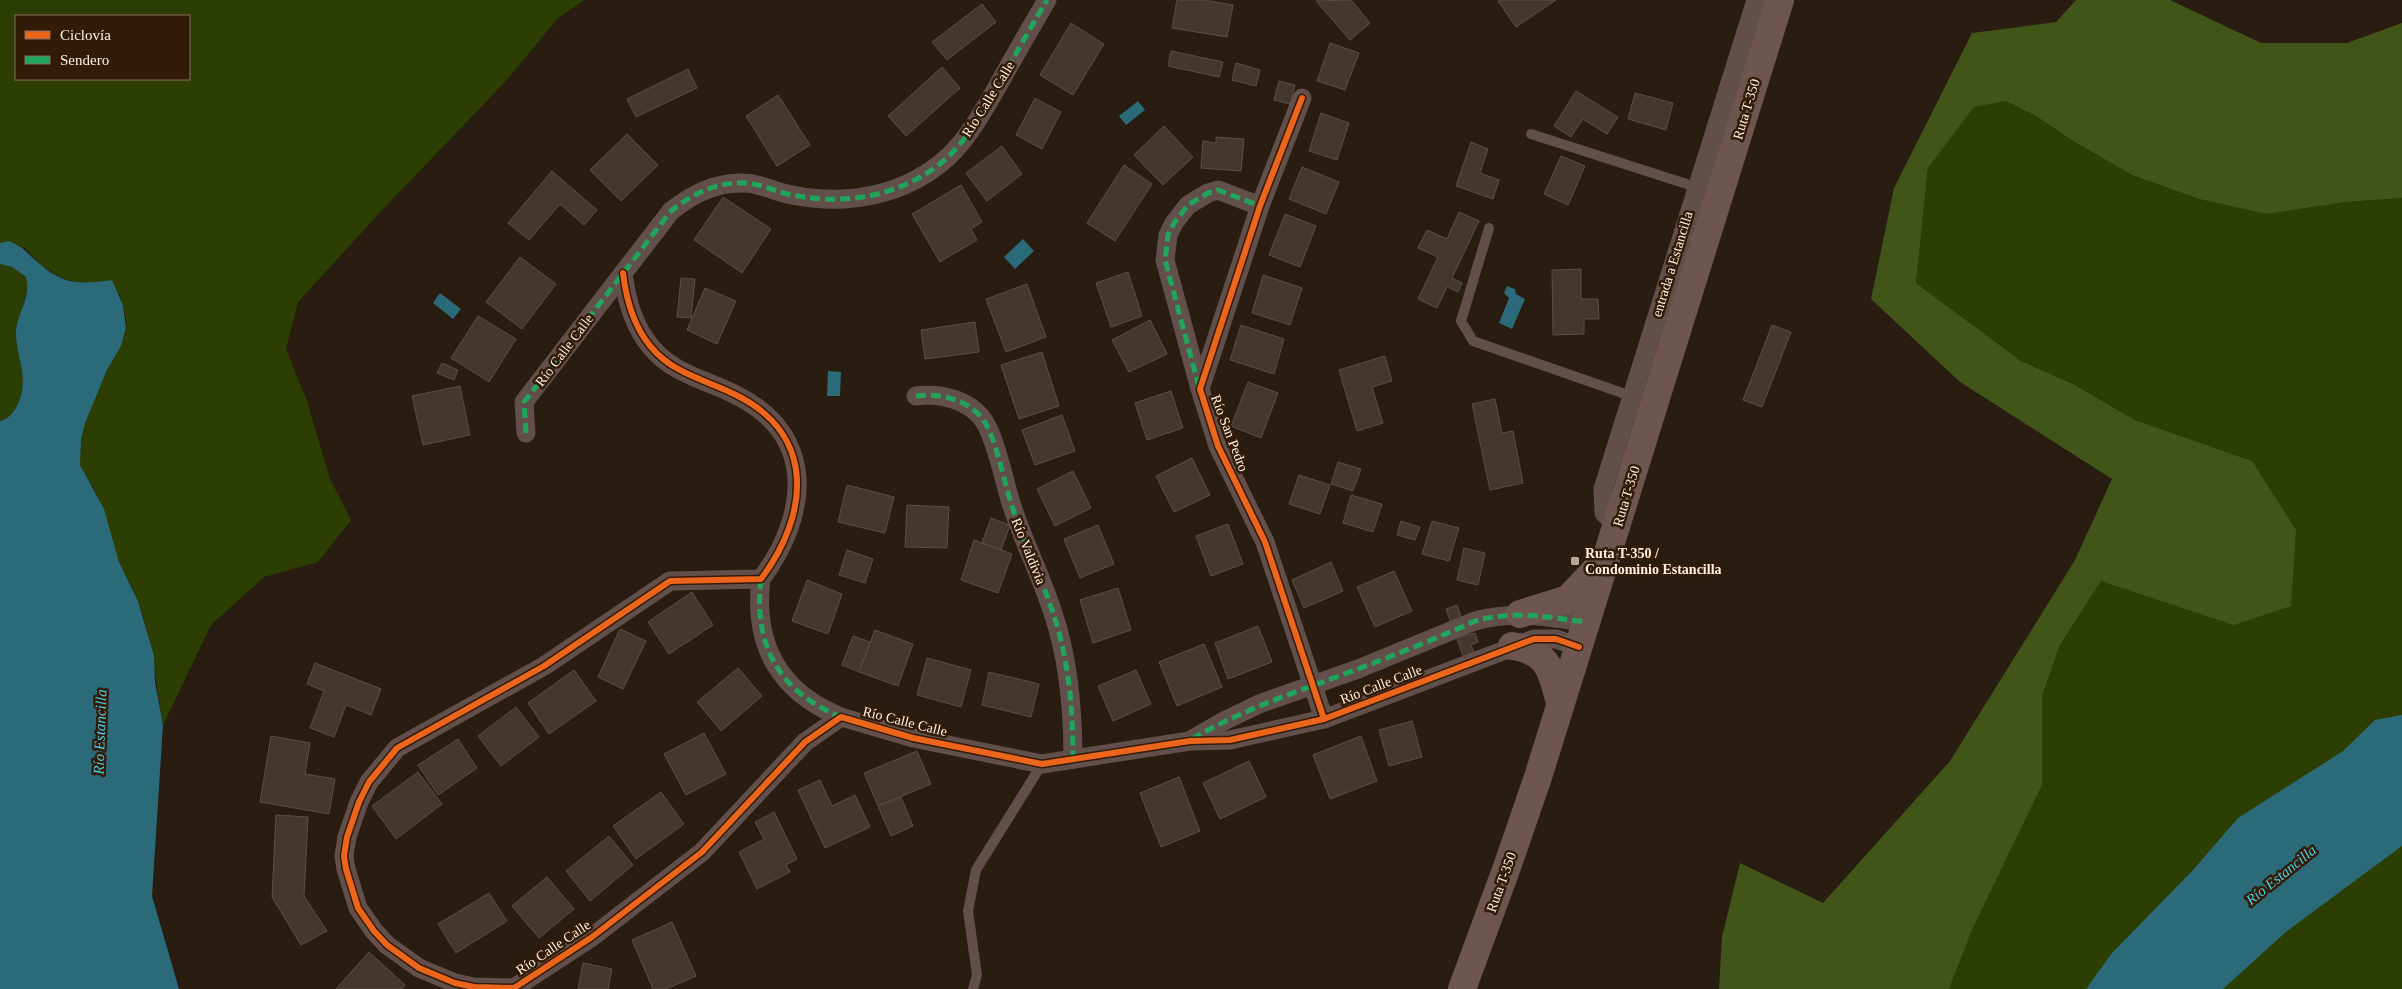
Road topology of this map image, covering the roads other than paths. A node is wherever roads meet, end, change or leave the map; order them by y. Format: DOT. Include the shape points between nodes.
graph roads {
  1 [pos="1047,0"];
  2 [pos="1756,0"];
  3 [pos="1780,0"];
  4 [pos="1302,98"];
  5 [pos="1531,134"];
  6 [pos="1696,187"];
  7 [pos="1260,206"];
  8 [pos="1489,228"];
  9 [pos="622,272"];
  10 [pos="1200,389"];
  11 [pos="916,396"];
  12 [pos="1631,396"];
  13 [pos="526,432"];
  14 [pos="1617,525"];
  15 [pos="1607,558"];
  16 [pos="761,579"];
  17 [pos="1520,614"];
  18 [pos="1582,635"];
  19 [pos="1512,646"];
  20 [pos="1312,686"];
  21 [pos="1560,703"];
  22 [pos="841,717"];
  23 [pos="1324,719"];
  24 [pos="1190,741"];
  25 [pos="1073,759"];
  26 [pos="1042,764"];
  27 [pos="973,989"];
  28 [pos="1462,989"];
  1 -- 9 [label="street, Río Calle Calle" via="973,128 933,169 899,187 858,198 837,200 800,196 746,183 698,192 671,211"];
  2 -- 6 [label="street, entrada a Estancilla"];
  3 -- 14 [label="main road, Ruta T-350"];
  4 -- 7 [label="street, Río San Pedro"];
  5 -- 6 [label="lane"];
  6 -- 12 [label="street, entrada a Estancilla"];
  7 -- 10 [label="street, Río San Pedro"];
  7 -- 10 [label="street, Río San Pedro" via="1218,190 1208,193 1188,205 1168,235 1165,260"];
  8 -- 12 [label="lane" via="1461,321 1473,341"];
  9 -- 13 [label="street, Río Calle Calle" via="524,402"];
  9 -- 16 [label="street" via="630,306 651,347 682,372 751,403 774,424 797,462 794,511 782,547"];
  10 -- 20 [label="street, Río San Pedro" via="1218,446 1265,542"];
  11 -- 25 [label="street, Río Valdivia" via="928,394 952,398 975,411 984,421 1060,640 1070,692"];
  12 -- 14 [label="street, entrada a Estancilla" via="1603,488 1604,514"];
  14 -- 15 [label="main road, Ruta T-350"];
  15 -- 17 [label="main road" via="1568,599"];
  15 -- 18 [label="main road, Ruta T-350"];
  16 -- 22 [label="street, Río Calle Calle" via="759,614 775,664 810,702"];
  16 -- 22 [label="street, Río Calle Calle" via="670,582 544,666 397,748 369,782 347,837 346,869 358,908 387,945 419,968 446,980 474,987 514,988 592,937 702,852 805,742"];
  17 -- 18 [label="street, Río Calle Calle"];
  17 -- 20 [label="street, Río Calle Calle" via="1475,621"];
  18 -- 19 [label="street, Río Calle Calle" via="1565,641 1534,638"];
  18 -- 21 [label="main road, Ruta T-350"];
  19 -- 21 [label="main road" via="1542,658 1554,677"];
  19 -- 23 [label="street, Río Calle Calle"];
  20 -- 23 [label="street, Río San Pedro"];
  20 -- 24 [label="street, Río Calle Calle" via="1259,704"];
  21 -- 28 [label="main road, Ruta T-350" via="1507,867"];
  22 -- 26 [label="street, Río Calle Calle" via="913,738"];
  23 -- 24 [label="street, Río Calle Calle" via="1230,740"];
  24 -- 25 [label="street, Río Calle Calle"];
  25 -- 26 [label="street, Río Calle Calle"];
  26 -- 27 [label="lane" via="976,870 968,911 977,975"];
}
